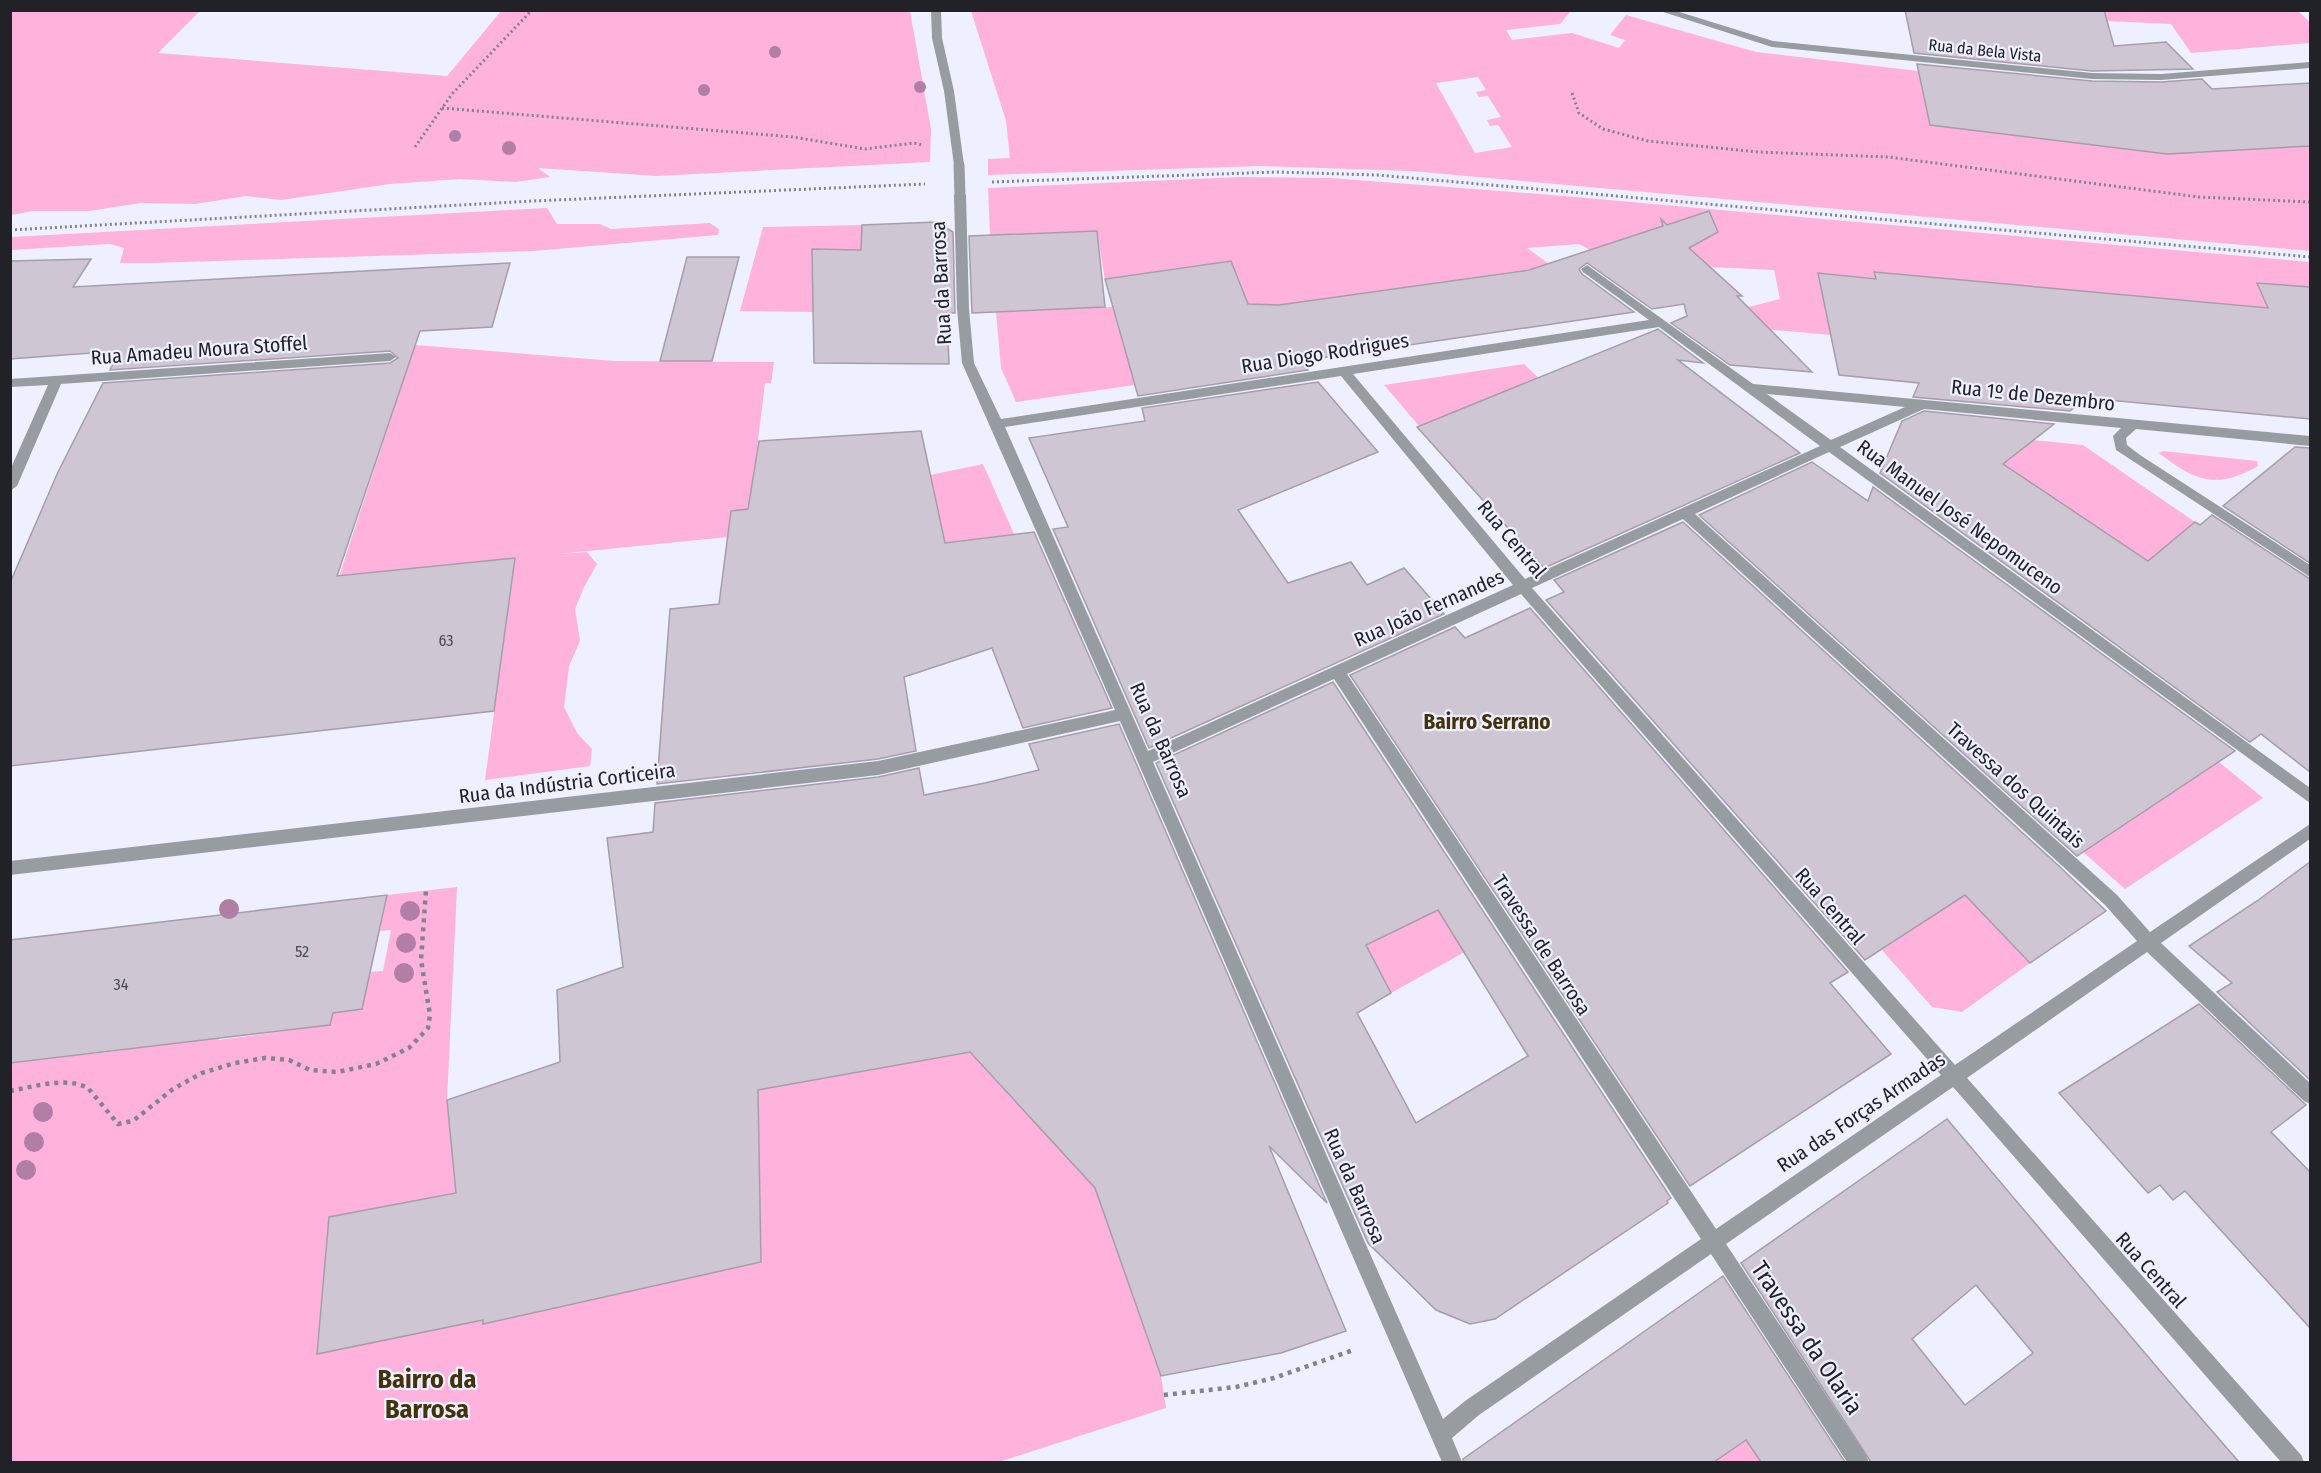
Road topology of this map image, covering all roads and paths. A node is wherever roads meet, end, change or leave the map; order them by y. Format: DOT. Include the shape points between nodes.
graph roads {
  1 [pos="532,10"];
  2 [pos="936,10"];
  3 [pos="1661,10"];
  4 [pos="2310,65"];
  5 [pos="1572,93"];
  6 [pos="442,108"];
  7 [pos="416,147"];
  8 [pos="930,147"];
  9 [pos="990,182"];
  10 [pos="932,184"];
  11 [pos="2310,202"];
  12 [pos="10,230"];
  13 [pos="2310,257"];
  14 [pos="1587,269"];
  15 [pos="1659,323"];
  16 [pos="390,357"];
  17 [pos="1343,370"];
  18 [pos="57,379"];
  19 [pos="10,383"];
  20 [pos="1752,388"];
  21 [pos="1925,404"];
  22 [pos="998,424"];
  23 [pos="2134,424"];
  24 [pos="2310,441"];
  25 [pos="1832,448"];
  26 [pos="10,486"];
  27 [pos="1686,514"];
  28 [pos="2310,572"];
  29 [pos="1523,587"];
  30 [pos="1336,671"];
  31 [pos="1125,714"];
  32 [pos="1144,759"];
  33 [pos="2310,796"];
  34 [pos="2310,831"];
  35 [pos="10,868"];
  36 [pos="426,890"];
  37 [pos="2150,943"];
  38 [pos="1952,1077"];
  39 [pos="10,1091"];
  40 [pos="2310,1095"];
  41 [pos="1712,1241"];
  42 [pos="1353,1350"];
  43 [pos="1164,1395"];
  44 [pos="1440,1436"];
  45 [pos="1452,1462"];
  46 [pos="1859,1462"];
  47 [pos="2294,1462"];
  1 -- 6 [label="path"];
  2 -- 22 [label="street, Rua da Barrosa, bridge" via="937,38 958,146 968,363"];
  3 -- 4 [label="street, Rua da Bela Vista" via="1772,44 2092,76 2162,77"];
  5 -- 11 [label="path" via="1579,113 1603,129 1648,141 1758,152 1888,157 2199,196"];
  6 -- 7 [label="path"];
  6 -- 8 [label="path" via="793,137 865,149 914,143"];
  9 -- 13 [label="path" via="1264,172 1377,175"];
  10 -- 12 [label="path"];
  14 -- 15 [label="street, Rua Manuel José Nepomuceno"];
  15 -- 17 [label="street, Rua Diogo Rodrigues"];
  15 -- 20 [label="street, Rua Manuel José Nepomuceno"];
  16 -- 18 [label="street, Rua Amadeu Moura Stoffel"];
  17 -- 22 [label="street, Rua Diogo Rodrigues"];
  17 -- 29 [label="street, Rua Central"];
  18 -- 19 [label="street, Rua Amadeu Moura Stoffel"];
  18 -- 26 [label="street"];
  20 -- 21 [label="street, Rua 1º de Dezembro"];
  20 -- 25 [label="street, Rua Manuel José Nepomuceno"];
  21 -- 23 [label="street, Rua 1º de Dezembro"];
  21 -- 25 [label="street, Rua João Fernandes"];
  22 -- 31 [label="street, Rua da Barrosa"];
  23 -- 24 [label="street, Rua 1º de Dezembro"];
  23 -- 28 [label="street" via="2119,436 2121,447"];
  25 -- 27 [label="street, Rua João Fernandes"];
  25 -- 33 [label="street, Rua Manuel José Nepomuceno"];
  27 -- 29 [label="street, Rua João Fernandes"];
  27 -- 37 [label="street, Travessa dos Quintais" via="2111,900"];
  29 -- 30 [label="street, Rua João Fernandes"];
  29 -- 38 [label="street, Rua Central"];
  30 -- 32 [label="street, Rua João Fernandes"];
  30 -- 41 [label="street, Travessa de Barrosa"];
  31 -- 32 [label="street, Rua da Barrosa"];
  31 -- 35 [label="street, Rua da Indústria Corticeira" via="878,768"];
  32 -- 44 [label="street, Rua da Barrosa"];
  34 -- 37 [label="street, Rua das Forças Armadas"];
  36 -- 39 [label="path" via="421,960 428,1028 409,1048 376,1064 338,1072 310,1070 289,1060 265,1058 235,1063 202,1072 132,1121 118,1124 87,1087 75,1082"];
  37 -- 38 [label="street, Rua das Forças Armadas"];
  37 -- 40 [label="street, Travessa dos Quintais"];
  38 -- 41 [label="street, Rua das Forças Armadas"];
  38 -- 47 [label="street, Rua Central"];
  41 -- 44 [label="street, Rua das Forças Armadas" via="1472,1408"];
  41 -- 46 [label="street, Travessa da Olaria"];
  42 -- 43 [label="path" via="1274,1378 1236,1387"];
  44 -- 45 [label="street, Rua da Barrosa"];
}
